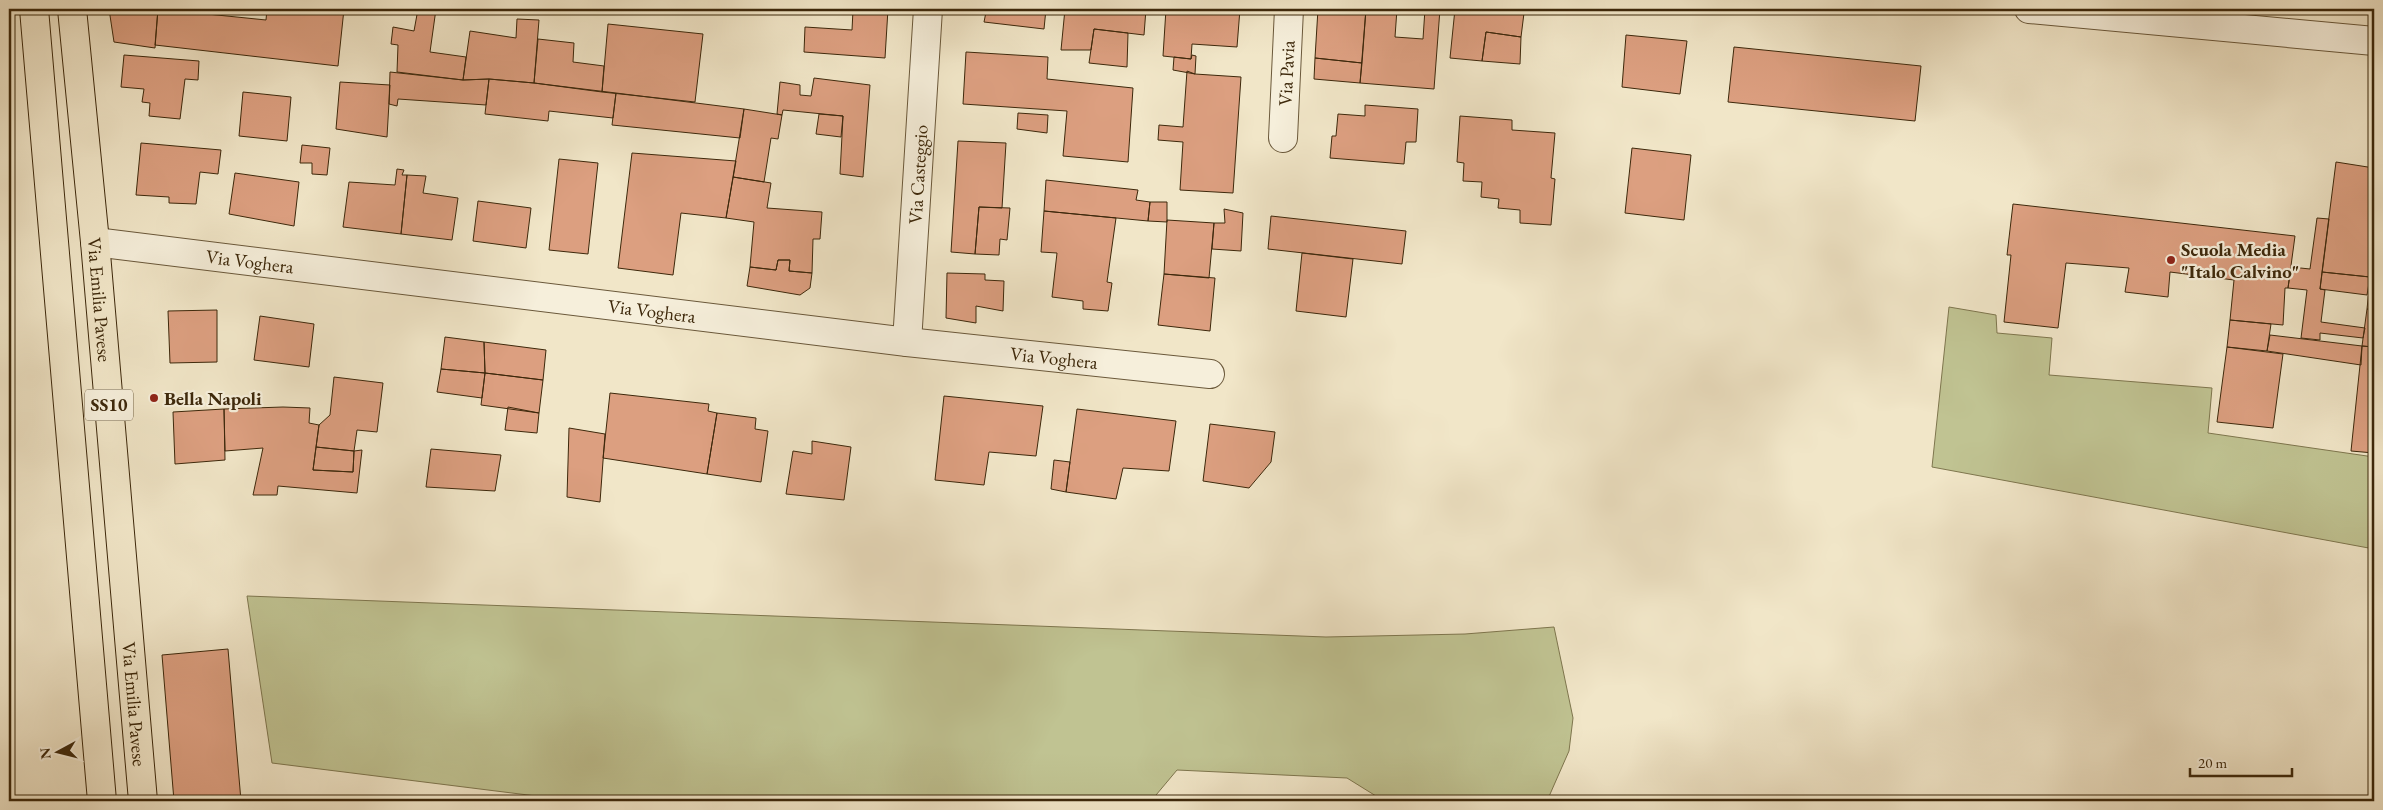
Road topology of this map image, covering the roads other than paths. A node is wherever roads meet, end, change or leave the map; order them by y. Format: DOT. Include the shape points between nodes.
graph roads {
  1 [pos="34,9"];
  2 [pos="72,9"];
  3 [pos="928,9"];
  4 [pos="1288,9"];
  5 [pos="2030,9"];
  6 [pos="2096,12"];
  7 [pos="2374,41"];
  8 [pos="1282,138"];
  9 [pos="95,242"];
  10 [pos="907,342"];
  11 [pos="1210,374"];
  12 [pos="102,801"];
  13 [pos="142,801"];
  1 -- 12 [label="main road, SS10"];
  2 -- 9 [label="main road, Via Emilia Pavese / SS10"];
  3 -- 10 [label="street, Via Casteggio"];
  4 -- 8 [label="street, Via Pavia"];
  5 -- 6 [label="street"];
  6 -- 7 [label="street"];
  9 -- 10 [label="street, Via Voghera"];
  9 -- 13 [label="main road, Via Emilia Pavese / SS10"];
  10 -- 11 [label="street, Via Voghera"];
}
